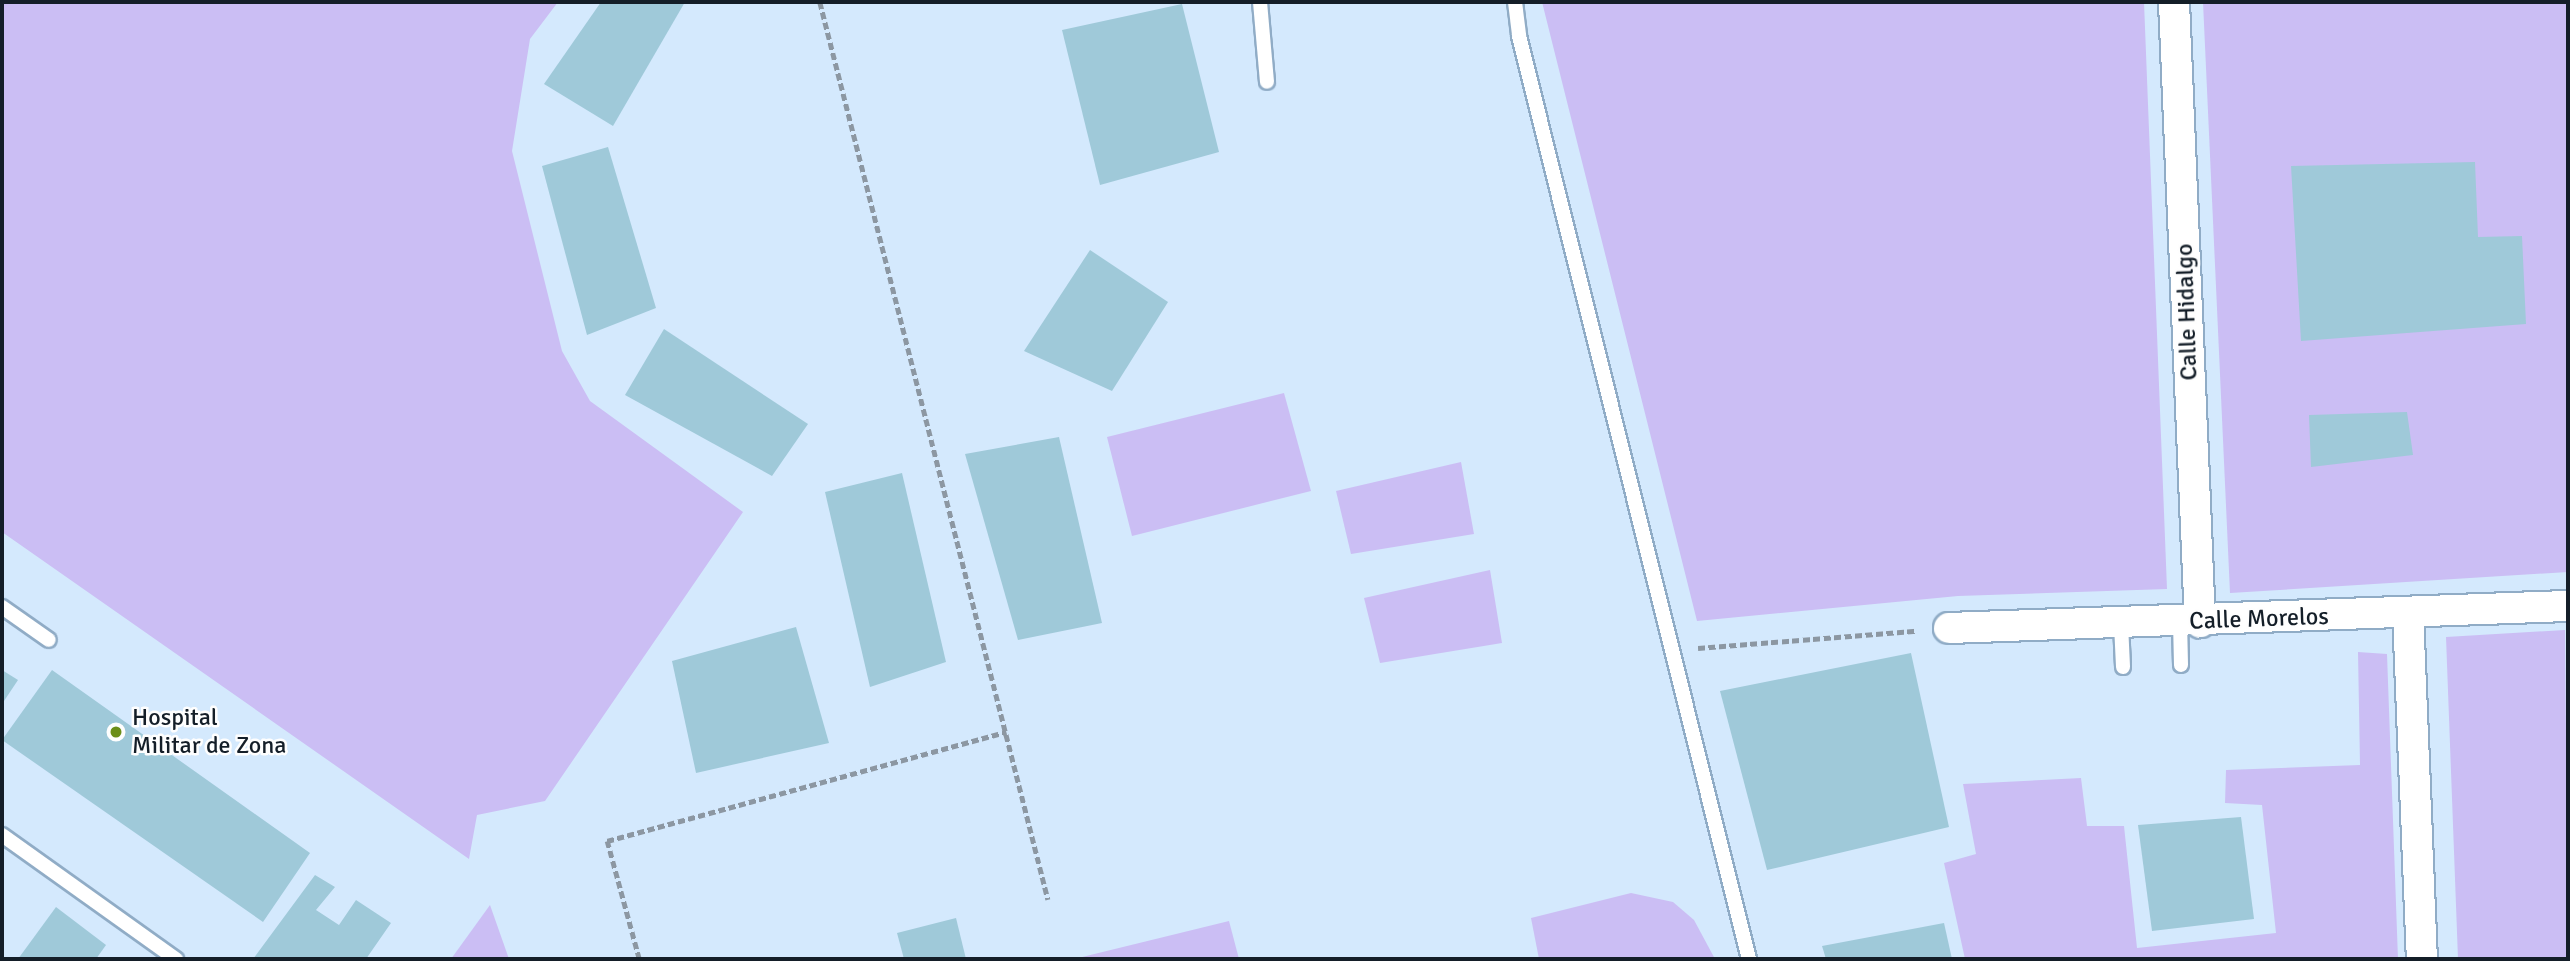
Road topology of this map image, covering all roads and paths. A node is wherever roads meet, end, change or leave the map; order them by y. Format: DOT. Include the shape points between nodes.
graph roads {
  1 [pos="820,2"];
  2 [pos="1260,2"];
  3 [pos="1515,2"];
  4 [pos="2174,2"];
  5 [pos="1267,82"];
  6 [pos="2568,606"];
  7 [pos="2,607"];
  8 [pos="2408,613"];
  9 [pos="2190,622"];
  10 [pos="2121,624"];
  11 [pos="1949,628"];
  12 [pos="49,640"];
  13 [pos="1672,650"];
  14 [pos="2181,665"];
  15 [pos="2123,667"];
  16 [pos="1006,732"];
  17 [pos="2,835"];
  18 [pos="1048,898"];
  19 [pos="176,959"];
  20 [pos="639,959"];
  21 [pos="1749,959"];
  22 [pos="2422,959"];
  1 -- 16 [label="path"];
  2 -- 5 [label="lane"];
  3 -- 13 [label="lane" via="1519,36"];
  4 -- 9 [label="street, Calle Hidalgo"];
  6 -- 8 [label="street, Calle Morelos"];
  7 -- 12 [label="lane"];
  8 -- 9 [label="street, Calle Morelos"];
  8 -- 22 [label="street"];
  9 -- 10 [label="street, Calle Morelos"];
  9 -- 14 [label="lane"];
  10 -- 11 [label="street, Calle Morelos"];
  10 -- 15 [label="lane"];
  11 -- 13 [label="path"];
  13 -- 21 [label="lane"];
  16 -- 18 [label="path"];
  16 -- 20 [label="path" via="607,841"];
  17 -- 19 [label="lane"];
}
